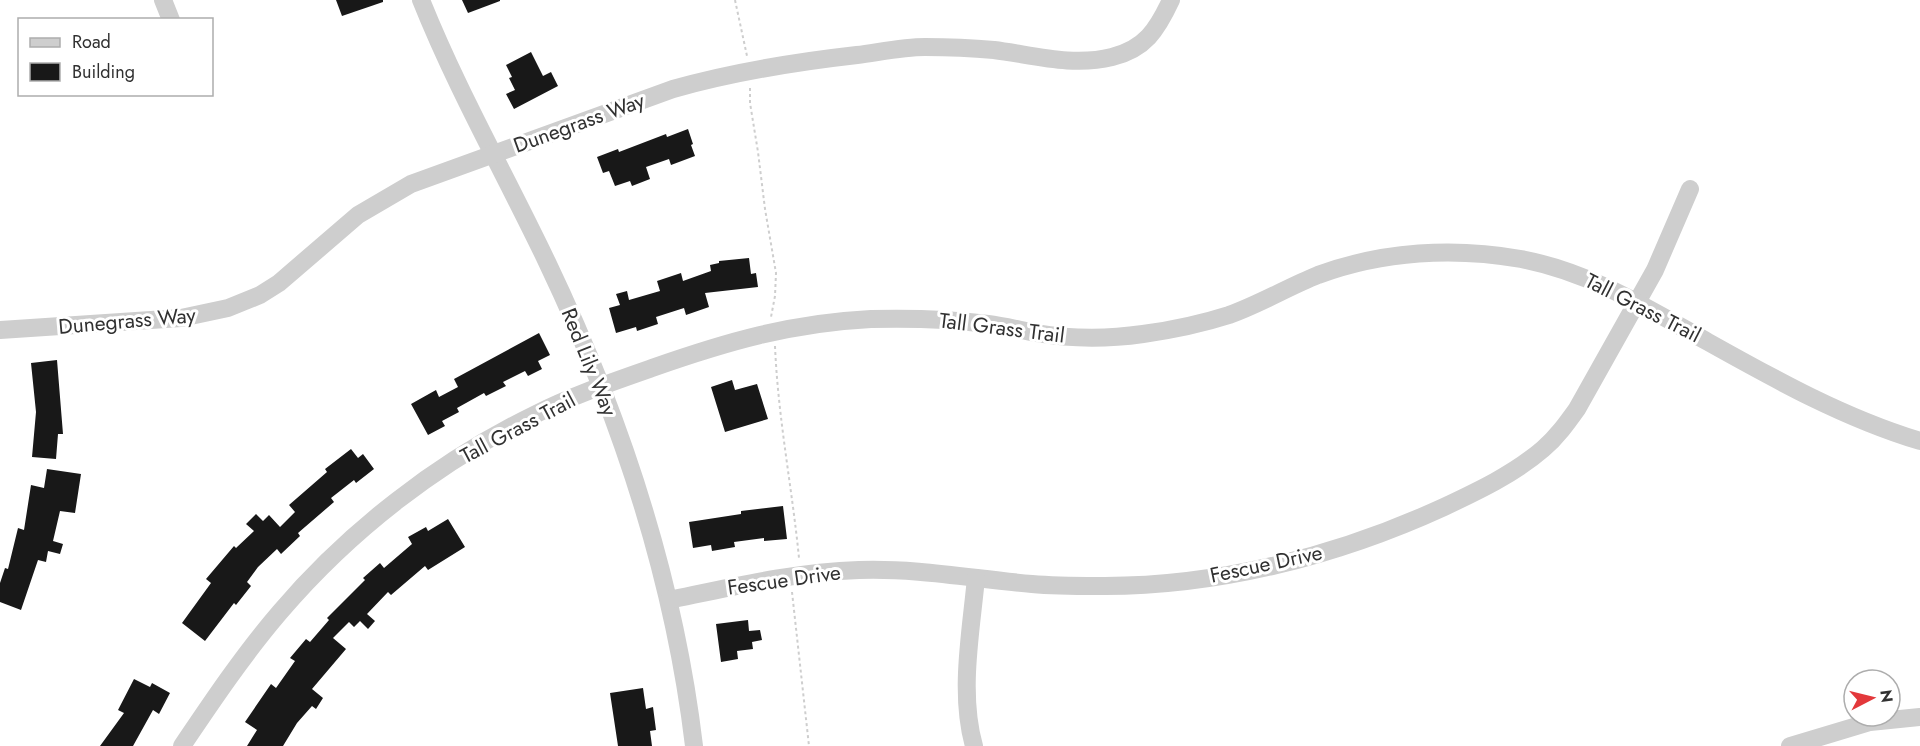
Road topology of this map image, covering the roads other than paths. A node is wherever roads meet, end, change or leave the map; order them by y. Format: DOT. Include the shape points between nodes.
graph roads {
  1 [pos="163,0"];
  2 [pos="421,0"];
  3 [pos="1171,0"];
  4 [pos="170,18"];
  5 [pos="493,154"];
  6 [pos="1690,189"];
  7 [pos="1638,303"];
  8 [pos="0,330"];
  9 [pos="600,387"];
  10 [pos="1920,441"];
  11 [pos="976,578"];
  12 [pos="669,600"];
  13 [pos="1920,717"];
  14 [pos="182,746"];
  15 [pos="694,746"];
  16 [pos="974,746"];
  17 [pos="1790,746"];
  1 -- 4 [label="street"];
  2 -- 5 [label="street, Red Lily Way"];
  3 -- 5 [label="street, Dunegrass Way" via="1160,24 1140,47 1113,57 1082,63 990,50 923,47 814,60 732,73 673,89"];
  5 -- 8 [label="street, Dunegrass Way" via="391,195 342,227 279,283 228,309 181,318"];
  5 -- 9 [label="street, Red Lily Way" via="551,272"];
  6 -- 7 [label="street, Fescue Drive"];
  7 -- 9 [label="street, Tall Grass Trail" via="1599,283 1551,266 1485,254 1396,256 1299,283 1231,314 1189,327 1136,336 1062,336 966,322 835,322 773,331 691,354"];
  7 -- 10 [label="street, Tall Grass Trail" via="1808,396"];
  7 -- 11 [label="street, Fescue Drive" via="1577,409 1555,437 1499,479 1418,519 1325,553 1192,580 1103,586 1034,585"];
  9 -- 12 [label="street, Red Lily Way" via="638,486"];
  9 -- 14 [label="street, Tall Grass Trail" via="479,445 364,528 281,610"];
  11 -- 12 [label="street, Fescue Drive" via="888,570 831,572"];
  11 -- 16 [label="street" via="966,696"];
  12 -- 15 [label="street, Red Lily Way"];
  13 -- 17 [label="street" via="1870,722"];
}
